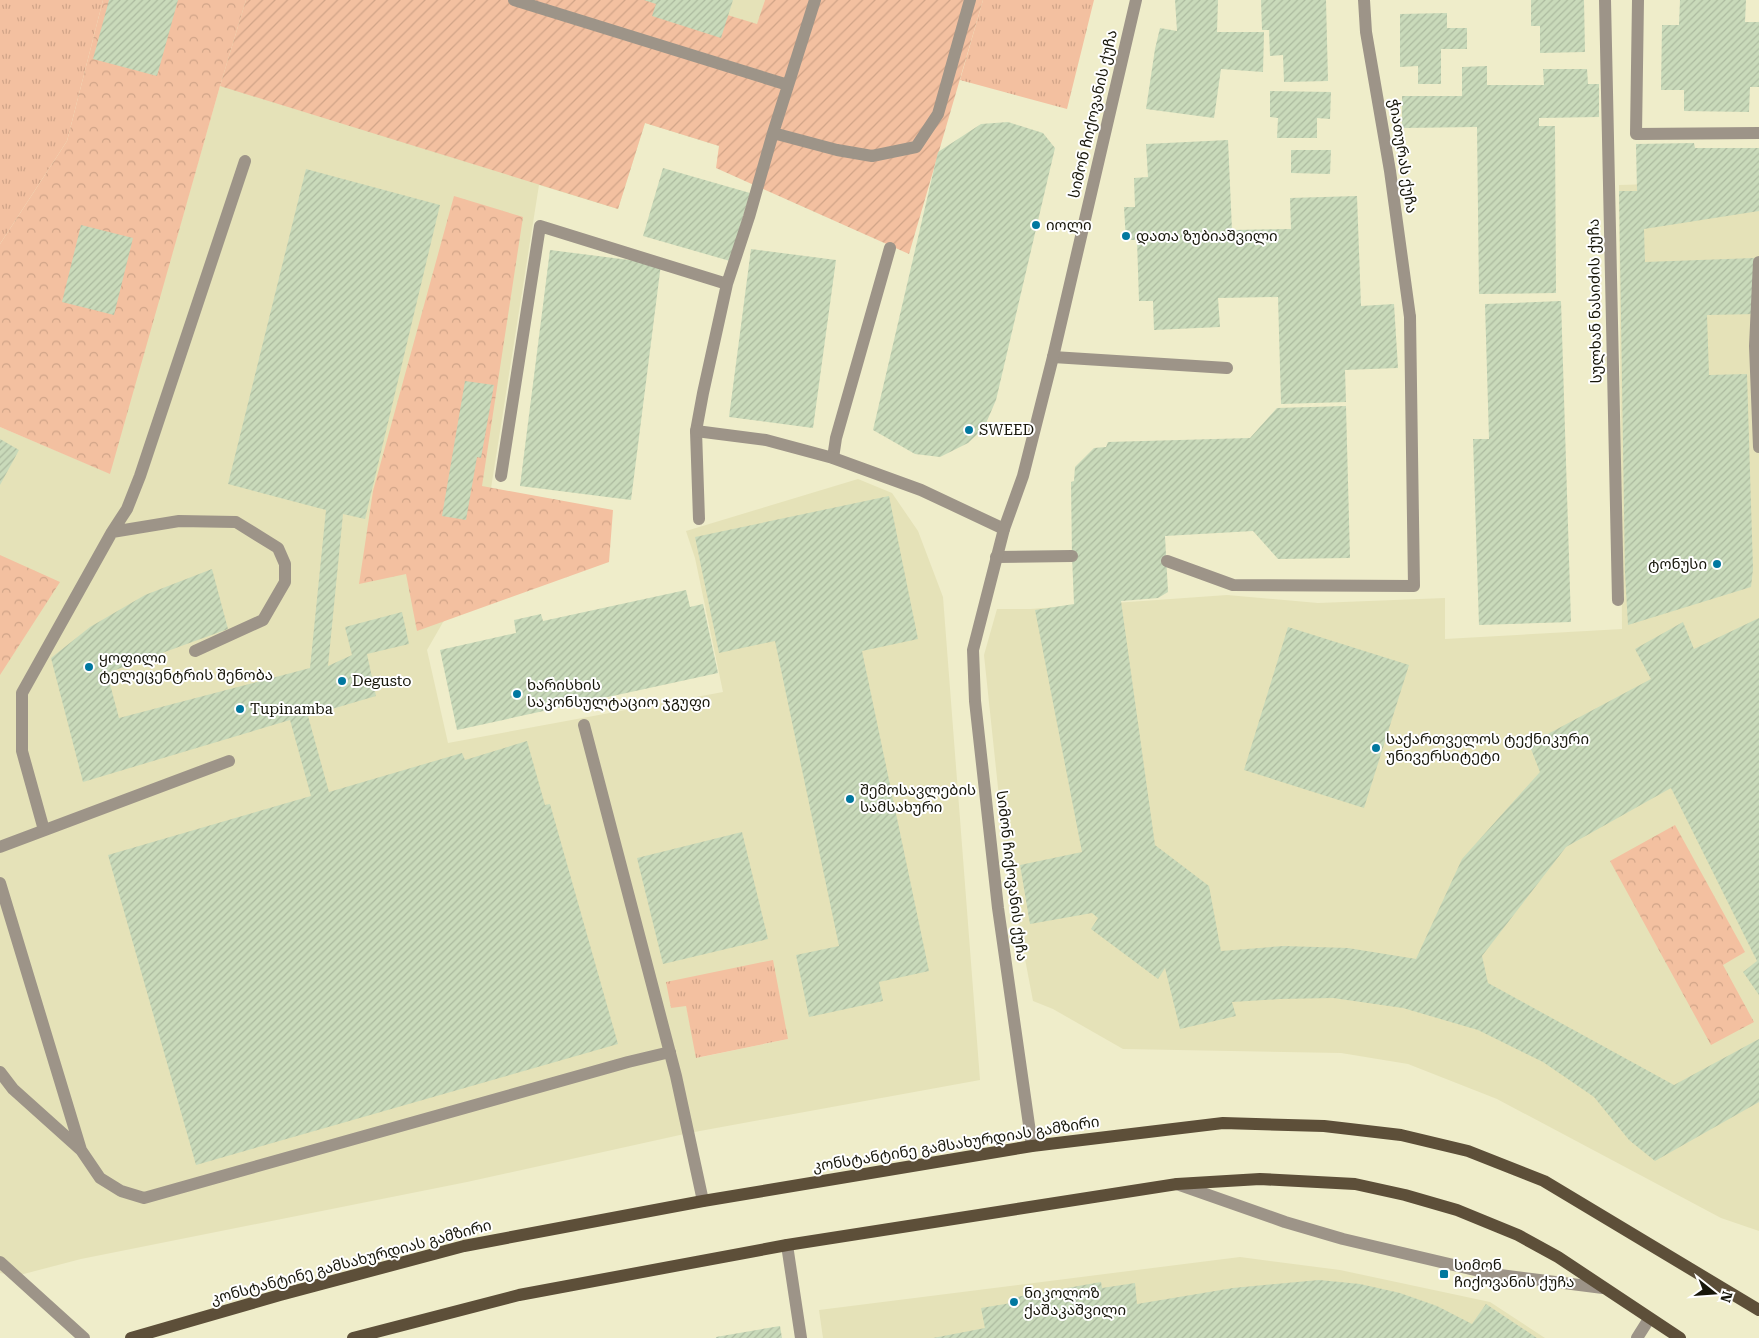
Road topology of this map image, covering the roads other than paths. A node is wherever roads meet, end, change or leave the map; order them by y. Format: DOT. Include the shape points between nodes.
graph roads {
  1 [pos="514,0"];
  2 [pos="815,0"];
  3 [pos="970,0"];
  4 [pos="1136,0"];
  5 [pos="1364,0"];
  6 [pos="1605,0"];
  7 [pos="1638,0"];
  8 [pos="788,85"];
  9 [pos="773,133"];
  10 [pos="1759,133"];
  11 [pos="245,161"];
  12 [pos="890,248"];
  13 [pos="1759,262"];
  14 [pos="727,284"];
  15 [pos="1757,345"];
  16 [pos="1053,358"];
  17 [pos="1227,368"];
  18 [pos="696,431"];
  19 [pos="1759,447"];
  20 [pos="833,458"];
  21 [pos="501,476"];
  22 [pos="699,519"];
  23 [pos="1004,528"];
  24 [pos="112,532"];
  25 [pos="1072,556"];
  26 [pos="996,557"];
  27 [pos="1167,561"];
  28 [pos="1618,600"];
  29 [pos="195,650"];
  30 [pos="584,725"];
  31 [pos="229,761"];
  32 [pos="44,830"];
  33 [pos="0,848"];
  34 [pos="0,883"];
  35 [pos="670,1052"];
  36 [pos="0,1072"];
  37 [pos="1032,1146"];
  38 [pos="81,1150"];
  39 [pos="1177,1184"];
  40 [pos="703,1201"];
  41 [pos="786,1245"];
  42 [pos="0,1262"];
  43 [pos="1604,1288"];
  44 [pos="1759,1310"];
  45 [pos="1649,1319"];
  46 [pos="84,1338"];
  47 [pos="131,1338"];
  48 [pos="353,1338"];
  49 [pos="801,1338"];
  50 [pos="1637,1338"];
  51 [pos="1680,1338"];
  1 -- 8 [label="street"];
  2 -- 8 [label="street"];
  3 -- 9 [label="street" via="938,114 916,147 872,156"];
  4 -- 16 [label="street, სიმონ ჩიქოვანის ქუჩა"];
  5 -- 27 [label="street, ჭიათურას ქუჩა" via="1366,32 1390,171 1410,317 1414,586 1232,585"];
  6 -- 28 [label="street, სულხან ნასიძის ქუჩა"];
  7 -- 10 [label="street" via="1636,134"];
  8 -- 9 [label="street"];
  9 -- 14 [label="street"];
  11 -- 24 [label="street" via="140,476"];
  12 -- 20 [label="street"];
  13 -- 15 [label="street"];
  14 -- 18 [label="street"];
  14 -- 21 [label="street" via="540,226"];
  15 -- 19 [label="street"];
  16 -- 17 [label="street"];
  16 -- 23 [label="street, სიმონ ჩიქოვანის ქუჩა" via="1023,476"];
  18 -- 20 [label="street" via="766,440"];
  18 -- 22 [label="street"];
  20 -- 23 [label="street" via="921,490"];
  23 -- 26 [label="street, სიმონ ჩიქოვანის ქუჩა"];
  24 -- 29 [label="street" via="179,521 236,522 278,548 285,564 285,582 263,620"];
  24 -- 32 [label="street" via="22,693 22,751"];
  25 -- 26 [label="street"];
  26 -- 37 [label="street, სიმონ ჩიქოვანის ქუჩა" via="973,650 975,701 998,908"];
  30 -- 35 [label="street"];
  31 -- 32 [label="street"];
  32 -- 33 [label="street"];
  34 -- 38 [label="street"];
  35 -- 38 [label="street" via="144,1198 121,1191 100,1178"];
  35 -- 40 [label="street"];
  36 -- 38 [label="street" via="13,1089"];
  37 -- 40 [label="main road, კონსტანტინე გამსახურდიას გამზირი"];
  37 -- 44 [label="main road, კონსტანტინე გამსახურდიას გამზირი" via="1223,1123 1324,1126 1400,1135 1468,1151 1544,1181"];
  39 -- 41 [label="main road"];
  39 -- 43 [label="street" via="1343,1239 1492,1274"];
  39 -- 43 [label="main road" via="1311,1181 1355,1184 1405,1195 1457,1210 1518,1236 1558,1257"];
  40 -- 47 [label="main road, კონსტანტინე გამსახურდიას გამზირი" via="464,1246"];
  41 -- 48 [label="main road" via="519,1295"];
  41 -- 49 [label="street"];
  42 -- 46 [label="street"];
  43 -- 45 [label="main road"];
  45 -- 50 [label="street"];
  45 -- 51 [label="main road"];
}
